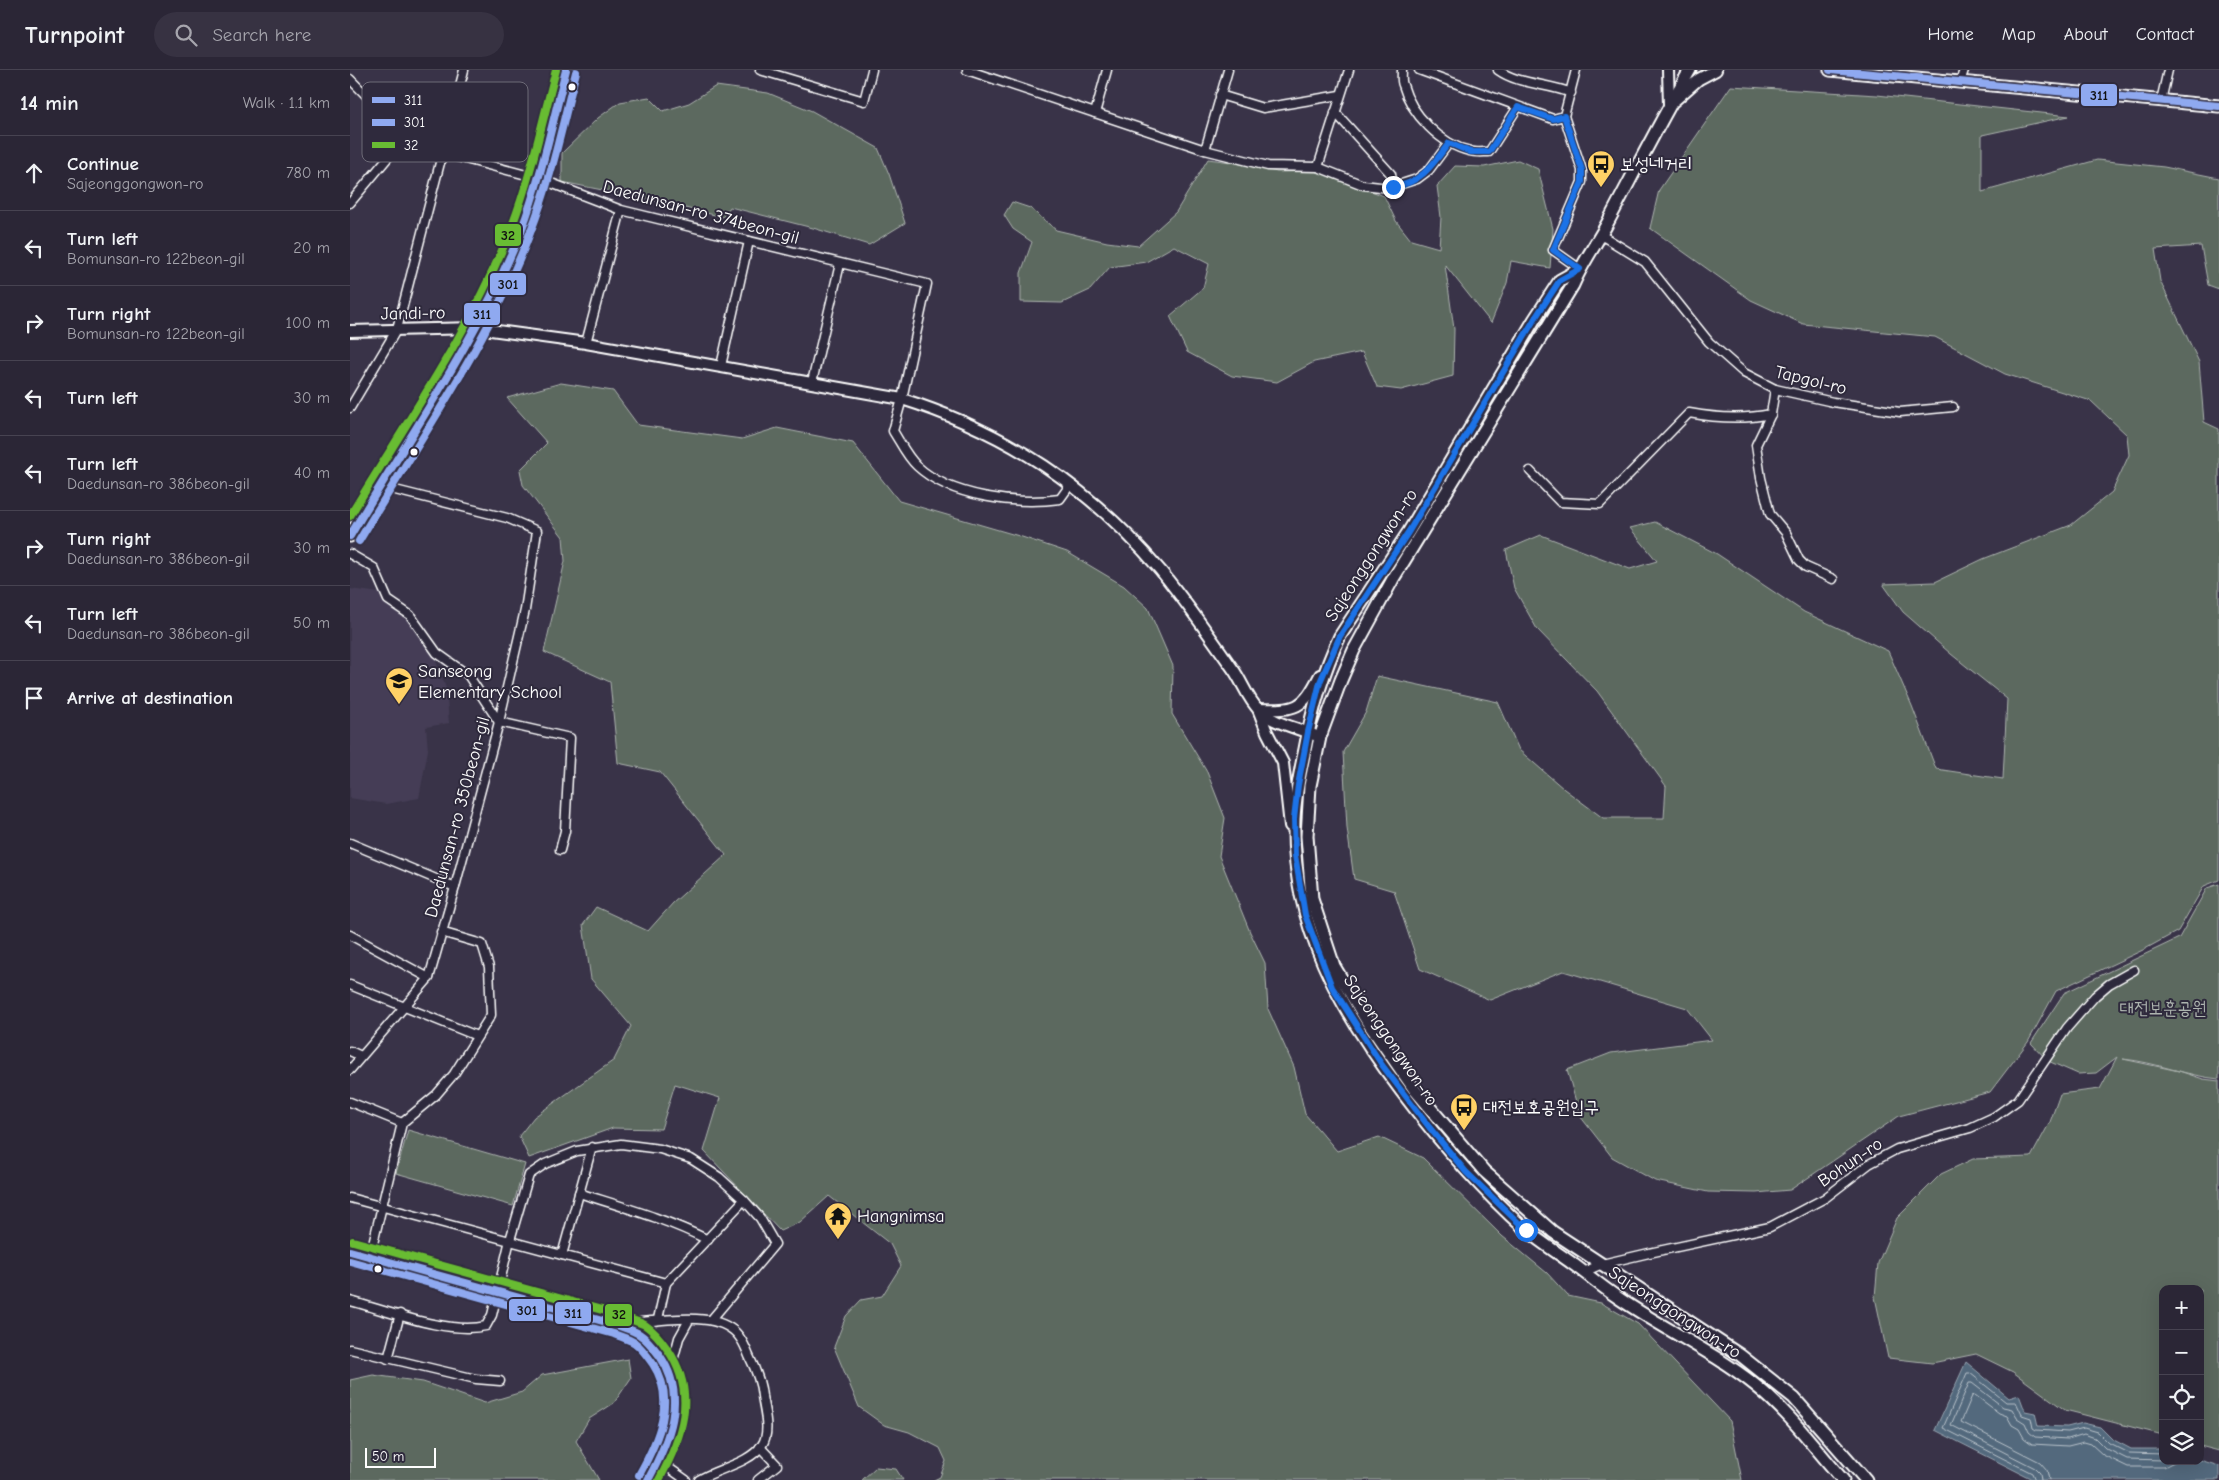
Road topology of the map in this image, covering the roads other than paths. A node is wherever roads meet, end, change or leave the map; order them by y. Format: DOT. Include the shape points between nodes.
graph roads {
  1 [pos="566,70"];
  2 [pos="872,70"];
  3 [pos="967,70"];
  4 [pos="1107,70"];
  5 [pos="1228,70"];
  6 [pos="1349,70"];
  7 [pos="1402,70"];
  8 [pos="1419,70"];
  9 [pos="1498,70"];
  10 [pos="1576,70"];
  11 [pos="1668,70"];
  12 [pos="1690,70"];
  13 [pos="1716,70"];
  14 [pos="1830,70"];
  15 [pos="1964,70"];
  16 [pos="2168,70"];
  17 [pos="765,71"];
  18 [pos="1879,72"];
  19 [pos="350,78"];
  20 [pos="1960,82"];
  21 [pos="362,90"];
  22 [pos="1570,93"];
  23 [pos="1340,95"];
  24 [pos="1220,96"];
  25 [pos="2161,101"];
  26 [pos="1669,105"];
  27 [pos="2219,106"];
  28 [pos="1518,107"];
  29 [pos="1334,112"];
  30 [pos="1095,113"];
  31 [pos="1564,116"];
  32 [pos="1449,143"];
  33 [pos="1205,150"];
  34 [pos="384,162"];
  35 [pos="440,162"];
  36 [pos="477,162"];
  37 [pos="1318,167"];
  38 [pos="538,178"];
  39 [pos="1393,187"];
  40 [pos="350,203"];
  41 [pos="620,210"];
  42 [pos="1601,235"];
  43 [pos="749,242"];
  44 [pos="840,264"];
  45 [pos="1580,269"];
  46 [pos="476,328"];
  47 [pos="397,329"];
  48 [pos="350,330"];
  49 [pos="586,343"];
  50 [pos="721,366"];
  51 [pos="812,382"];
  52 [pos="1775,389"];
  53 [pos="902,399"];
  54 [pos="1953,407"];
  55 [pos="350,408"];
  56 [pos="1771,414"];
  57 [pos="1530,470"];
  58 [pos="1070,485"];
  59 [pos="379,486"];
  60 [pos="350,536"];
  61 [pos="350,554"];
  62 [pos="1832,579"];
  63 [pos="1331,654"];
  64 [pos="1258,709"];
  65 [pos="499,722"];
  66 [pos="1308,732"];
  67 [pos="1320,737"];
  68 [pos="350,843"];
  69 [pos="560,850"];
  70 [pos="1295,855"];
  71 [pos="455,888"];
  72 [pos="441,932"];
  73 [pos="350,935"];
  74 [pos="2134,970"];
  75 [pos="429,978"];
  76 [pos="350,985"];
  77 [pos="404,1006"];
  78 [pos="478,1036"];
  79 [pos="350,1052"];
  80 [pos="362,1056"];
  81 [pos="350,1070"];
  82 [pos="350,1102"];
  83 [pos="402,1123"];
  84 [pos="592,1148"];
  85 [pos="579,1193"];
  86 [pos="350,1198"];
  87 [pos="744,1200"];
  88 [pos="382,1206"];
  89 [pos="510,1240"];
  90 [pos="708,1240"];
  91 [pos="350,1251"];
  92 [pos="562,1254"];
  93 [pos="370,1256"];
  94 [pos="1602,1264"];
  95 [pos="1584,1272"];
  96 [pos="666,1283"];
  97 [pos="498,1292"];
  98 [pos="350,1301"];
  99 [pos="400,1314"];
  100 [pos="658,1319"];
  101 [pos="690,1320"];
  102 [pos="711,1320"];
  103 [pos="616,1325"];
  104 [pos="350,1349"];
  105 [pos="388,1359"];
  106 [pos="670,1372"];
  107 [pos="500,1381"];
  108 [pos="760,1447"];
  109 [pos="659,1461"];
  110 [pos="648,1480"];
  111 [pos="686,1480"];
  112 [pos="699,1480"];
  113 [pos="758,1480"];
  114 [pos="1843,1480"];
  115 [pos="1866,1480"];
  1 -- 38 [label="main road"];
  2 -- 17 [label="street" via="864,101"];
  3 -- 30 [label="street"];
  4 -- 30 [label="street"];
  5 -- 24 [label="street"];
  6 -- 23 [label="street"];
  7 -- 32 [label="street" via="1403,85 1414,108 1432,130"];
  8 -- 28 [label="street"];
  9 -- 22 [label="street" via="1510,78 1554,86"];
  10 -- 22 [label="street"];
  11 -- 26 [label="street"];
  12 -- 26 [label="main road, Sajeonggongwon-ro"];
  13 -- 26 [label="street" via="1699,79"];
  14 -- 18 [label="main road"];
  15 -- 20 [label="street"];
  16 -- 25 [label="street"];
  18 -- 20 [label="main road"];
  19 -- 21 [label="street, Daedunsan-ro 374beon-gil"];
  20 -- 25 [label="main road"];
  22 -- 31 [label="street"];
  23 -- 24 [label="street" via="1263,108"];
  23 -- 29 [label="street"];
  24 -- 33 [label="street"];
  25 -- 27 [label="main road"];
  26 -- 42 [label="main road, Sajeonggongwon-ro"];
  28 -- 31 [label="street" via="1553,119"];
  28 -- 32 [label="street" via="1489,152 1470,152"];
  29 -- 37 [label="street"];
  29 -- 39 [label="street" via="1391,174"];
  30 -- 33 [label="street"];
  31 -- 45 [label="street" via="1582,170 1582,182 1553,250"];
  32 -- 39 [label="street" via="1417,179"];
  33 -- 37 [label="street" via="1268,166"];
  34 -- 40 [label="street"];
  35 -- 47 [label="street"];
  36 -- 38 [label="street, Daedunsan-ro 374beon-gil"];
  37 -- 39 [label="street" via="1363,185"];
  38 -- 41 [label="street, Daedunsan-ro 374beon-gil"];
  38 -- 46 [label="main road" via="521,229"];
  41 -- 43 [label="street, Daedunsan-ro 374beon-gil"];
  41 -- 49 [label="street"];
  42 -- 45 [label="main road, Sajeonggongwon-ro"];
  42 -- 52 [label="street, Tapgol-ro" via="1645,262 1709,342 1744,373"];
  43 -- 44 [label="street, Daedunsan-ro 374beon-gil"];
  43 -- 50 [label="street"];
  44 -- 51 [label="street"];
  44 -- 53 [label="street, Daedunsan-ro 374beon-gil" via="927,284"];
  45 -- 63 [label="main road, Sajeonggongwon-ro" via="1560,280 1539,312 1409,531"];
  45 -- 67 [label="main road, Sajeonggongwon-ro" via="1354,650"];
  46 -- 47 [label="street, Jandi-ro"];
  46 -- 49 [label="street, Jandi-ro"];
  46 -- 59 [label="main road"];
  47 -- 48 [label="street, Jandi-ro"];
  47 -- 55 [label="street"];
  49 -- 50 [label="street, Jandi-ro"];
  50 -- 51 [label="street, Jandi-ro"];
  51 -- 53 [label="street, Jandi-ro"];
  52 -- 54 [label="street, Tapgol-ro" via="1900,412"];
  52 -- 56 [label="street"];
  53 -- 58 [label="street, Jandi-ro" via="945,413 990,434 1038,461"];
  53 -- 58 [label="street" via="893,431 916,465 932,478 968,492 1006,500 1040,502 1060,499"];
  56 -- 57 [label="street" via="1750,419 1689,413 1600,504 1560,502"];
  56 -- 62 [label="street" via="1756,445 1770,514 1786,533 1799,560 1806,567"];
  58 -- 64 [label="street, Jandi-ro" via="1104,511 1162,572"];
  59 -- 60 [label="main road"];
  59 -- 65 [label="street, Daedunsan-ro 350beon-gil" via="507,518 537,532 525,610"];
  61 -- 65 [label="street" via="374,568 388,600 410,615 437,653 468,675"];
  63 -- 64 [label="street" via="1308,698 1300,705 1290,709"];
  63 -- 66 [label="main road, Sajeonggongwon-ro" via="1320,682"];
  64 -- 66 [label="street" via="1273,721"];
  64 -- 70 [label="street" via="1283,763"];
  65 -- 69 [label="street" via="570,738 565,831"];
  65 -- 71 [label="street, Daedunsan-ro 350beon-gil"];
  66 -- 67 [label="street"];
  66 -- 70 [label="main road, Sajeonggongwon-ro" via="1294,819"];
  67 -- 94 [label="main road, Sajeonggongwon-ro" via="1310,786 1308,836 1312,899 1334,966 1415,1090 1484,1171 1553,1232"];
  68 -- 71 [label="street"];
  70 -- 95 [label="main road, Sajeonggongwon-ro" via="1305,915 1332,987 1382,1065 1466,1172 1526,1230"];
  71 -- 72 [label="street, Daedunsan-ro 350beon-gil"];
  72 -- 75 [label="street, Daedunsan-ro 350beon-gil"];
  72 -- 78 [label="street" via="482,944 489,967 491,1015"];
  73 -- 75 [label="street"];
  74 -- 94 [label="street, Bohun-ro" via="2095,996 2067,1028 2018,1100 1994,1117 1970,1128 1897,1149 1869,1164 1825,1198 1770,1227"];
  75 -- 77 [label="street, Daedunsan-ro 350beon-gil"];
  76 -- 77 [label="street"];
  77 -- 78 [label="street"];
  77 -- 80 [label="street, Daedunsan-ro 350beon-gil"];
  78 -- 83 [label="street" via="454,1074"];
  79 -- 80 [label="street"];
  80 -- 81 [label="street, Daedunsan-ro 350beon-gil"];
  82 -- 83 [label="street"];
  83 -- 88 [label="street"];
  84 -- 85 [label="street"];
  84 -- 87 [label="street" via="621,1144 691,1159 719,1176"];
  84 -- 89 [label="street" via="545,1164 529,1175"];
  85 -- 90 [label="street" via="641,1212"];
  85 -- 92 [label="street"];
  86 -- 88 [label="street"];
  87 -- 90 [label="street"];
  87 -- 102 [label="street" via="760,1218 774,1244"];
  88 -- 89 [label="street"];
  88 -- 93 [label="street"];
  89 -- 92 [label="street"];
  89 -- 97 [label="street"];
  90 -- 96 [label="street"];
  91 -- 93 [label="main road"];
  92 -- 96 [label="street"];
  93 -- 97 [label="main road"];
  94 -- 95 [label="street, Bohun-ro"];
  94 -- 115 [label="main road, Sajeonggongwon-ro" via="1740,1355 1787,1392"];
  95 -- 114 [label="main road, Sajeonggongwon-ro" via="1617,1297 1754,1384 1793,1419"];
  96 -- 100 [label="street"];
  97 -- 99 [label="street" via="486,1326 474,1329 447,1327"];
  97 -- 103 [label="main road"];
  98 -- 99 [label="street"];
  99 -- 105 [label="street"];
  100 -- 101 [label="street"];
  100 -- 103 [label="street"];
  101 -- 102 [label="street"];
  101 -- 106 [label="street" via="679,1338"];
  102 -- 108 [label="street" via="731,1328 742,1340 752,1363 762,1391 766,1428 764,1443"];
  103 -- 106 [label="main road" via="642,1335"];
  104 -- 105 [label="street"];
  105 -- 107 [label="street" via="476,1379"];
  106 -- 109 [label="main road" via="675,1401 672,1430"];
  108 -- 112 [label="street" via="745,1459"];
  108 -- 113 [label="street" via="777,1465"];
  109 -- 110 [label="main road"];
  109 -- 111 [label="street"];
}
